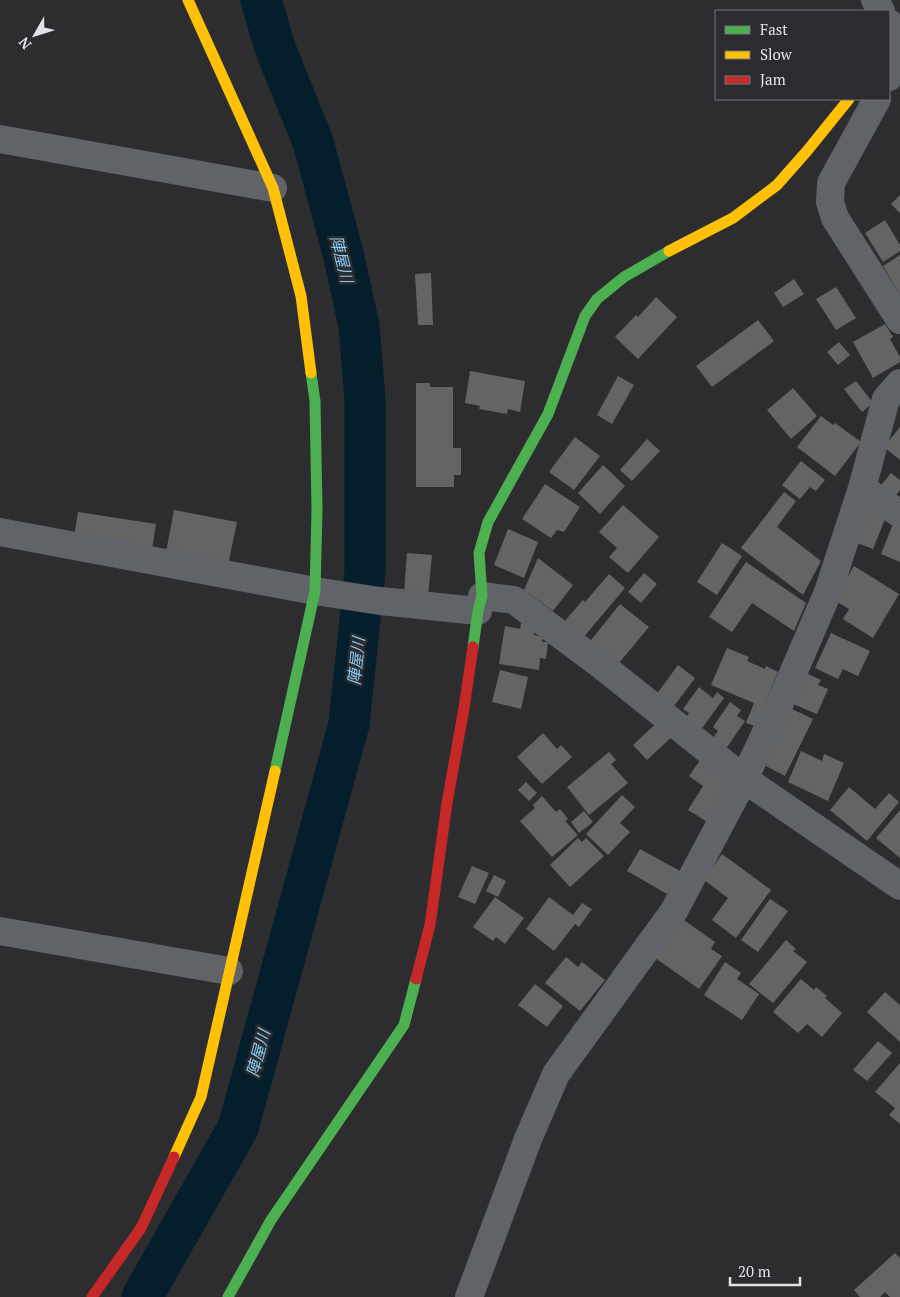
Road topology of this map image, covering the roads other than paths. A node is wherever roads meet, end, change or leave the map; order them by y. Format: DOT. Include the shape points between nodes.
graph roads {
  1 [pos="188,0"];
  2 [pos="890,24"];
  3 [pos="900,38"];
  4 [pos="900,57"];
  5 [pos="890,75"];
  6 [pos="848,100"];
  7 [pos="876,100"];
  8 [pos="0,139"];
  9 [pos="273,188"];
  10 [pos="900,320"];
  11 [pos="900,383"];
  12 [pos="862,488"];
  13 [pos="900,514"];
  14 [pos="0,532"];
  15 [pos="314,591"];
  16 [pos="480,603"];
  17 [pos="744,779"];
  18 [pos="900,886"];
  19 [pos="0,931"];
  20 [pos="229,971"];
  21 [pos="92,1297"];
  22 [pos="228,1297"];
  23 [pos="469,1297"];
  1 -- 9 [label="street"];
  2 -- 3 [label="street"];
  4 -- 5 [label="street"];
  6 -- 16 [label="street" via="777,185 733,218 624,277 597,299 585,316 548,414 488,522 479,553"];
  7 -- 10 [label="street" via="831,183 830,202 835,218"];
  8 -- 9 [label="street"];
  9 -- 15 [label="street" via="301,296 315,401 317,510"];
  11 -- 12 [label="street" via="886,399"];
  12 -- 13 [label="street"];
  12 -- 17 [label="street" via="828,592"];
  14 -- 15 [label="street"];
  15 -- 16 [label="street" via="380,601"];
  15 -- 20 [label="street"];
  16 -- 17 [label="street" via="514,600"];
  16 -- 22 [label="street" via="430,925 404,1026 271,1220"];
  17 -- 18 [label="street"];
  17 -- 23 [label="street" via="674,911 556,1074"];
  19 -- 20 [label="street"];
  20 -- 21 [label="street" via="200,1097 141,1228"];
}
